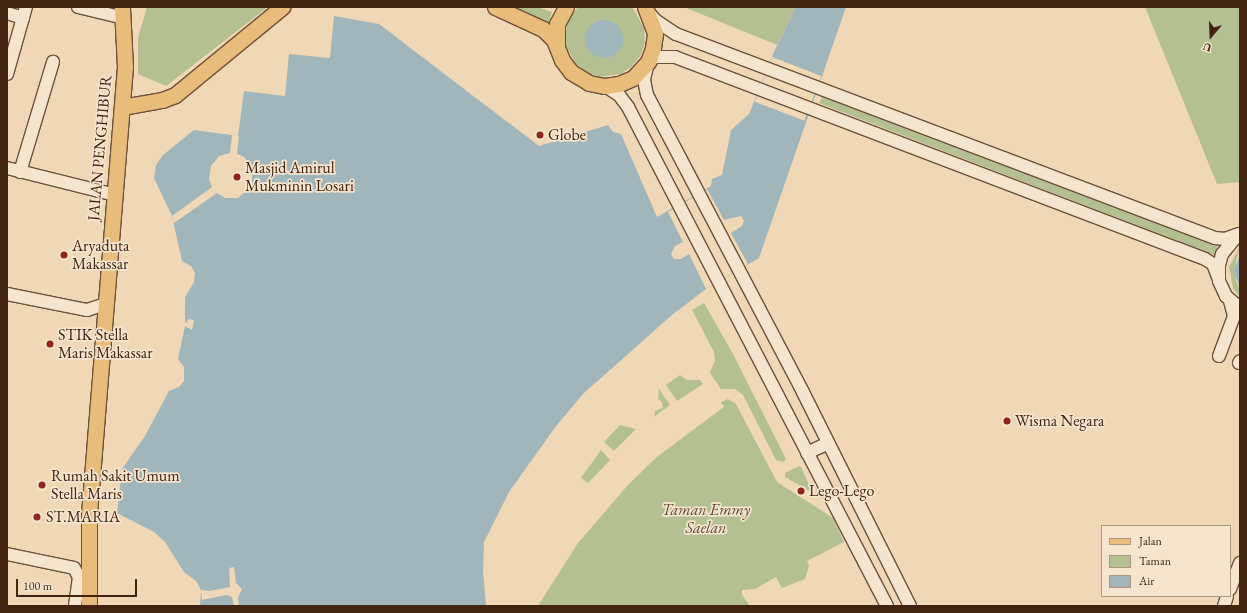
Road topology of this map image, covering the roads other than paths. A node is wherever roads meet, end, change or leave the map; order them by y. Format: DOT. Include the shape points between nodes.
graph roads {
  1 [pos="78,7"];
  2 [pos="282,7"];
  3 [pos="495,7"];
  4 [pos="566,7"];
  5 [pos="646,10"];
  6 [pos="24,12"];
  7 [pos="123,12"];
  8 [pos="7,13"];
  9 [pos="557,46"];
  10 [pos="9,58"];
  11 [pos="53,62"];
  12 [pos="648,63"];
  13 [pos="7,74"];
  14 [pos="604,86"];
  15 [pos="122,107"];
  16 [pos="7,168"];
  17 [pos="20,172"];
  18 [pos="115,196"];
  19 [pos="1240,234"];
  20 [pos="1219,280"];
  21 [pos="7,294"];
  22 [pos="1226,296"];
  23 [pos="105,304"];
  24 [pos="1240,308"];
  25 [pos="1219,356"];
  26 [pos="828,443"];
  27 [pos="807,453"];
  28 [pos="88,530"];
  29 [pos="7,554"];
  30 [pos="74,568"];
  31 [pos="1239,570"];
  32 [pos="1231,587"];
  33 [pos="904,594"];
  34 [pos="886,604"];
  35 [pos="75,606"];
  36 [pos="89,606"];
  37 [pos="910,606"];
  1 -- 7 [label="street"];
  2 -- 15 [label="main road" via="175,95 162,100"];
  3 -- 9 [label="main road" via="534,23 551,36"];
  4 -- 9 [label="main road" via="557,24"];
  5 -- 12 [label="main road" via="653,25 655,41"];
  5 -- 19 [label="street" via="655,20 676,34 1215,238 1225,239"];
  6 -- 8 [label="street"];
  6 -- 10 [label="street"];
  7 -- 15 [label="main road, JALAN PENGHIBUR"];
  9 -- 14 [label="main road" via="562,60 576,76 589,83"];
  10 -- 13 [label="street"];
  11 -- 17 [label="street"];
  12 -- 14 [label="main road" via="633,78 619,84"];
  12 -- 20 [label="street" via="655,57 675,57 758,88 1205,259 1214,264"];
  12 -- 26 [label="street" via="644,79 647,95"];
  14 -- 27 [label="street" via="619,95 628,107"];
  15 -- 18 [label="main road, JALAN PENGHIBUR"];
  16 -- 17 [label="street"];
  17 -- 18 [label="street"];
  18 -- 23 [label="main road, JALAN PENGHIBUR"];
  19 -- 20 [label="street" via="1228,244 1222,254"];
  20 -- 22 [label="street"];
  21 -- 23 [label="street" via="87,310"];
  22 -- 24 [label="street"];
  22 -- 25 [label="street" via="1233,306 1234,316"];
  23 -- 28 [label="main road, JALAN PENGHIBUR"];
  26 -- 27 [label="street"];
  26 -- 33 [label="street"];
  27 -- 34 [label="street"];
  28 -- 30 [label="street, JALAN PENGHIBUR" via="81,562"];
  28 -- 36 [label="main road, JALAN PENGHIBUR"];
  29 -- 30 [label="street"];
  30 -- 35 [label="street" via="79,577"];
  31 -- 32 [label="street"];
  33 -- 34 [label="street"];
  33 -- 37 [label="street"];
}
